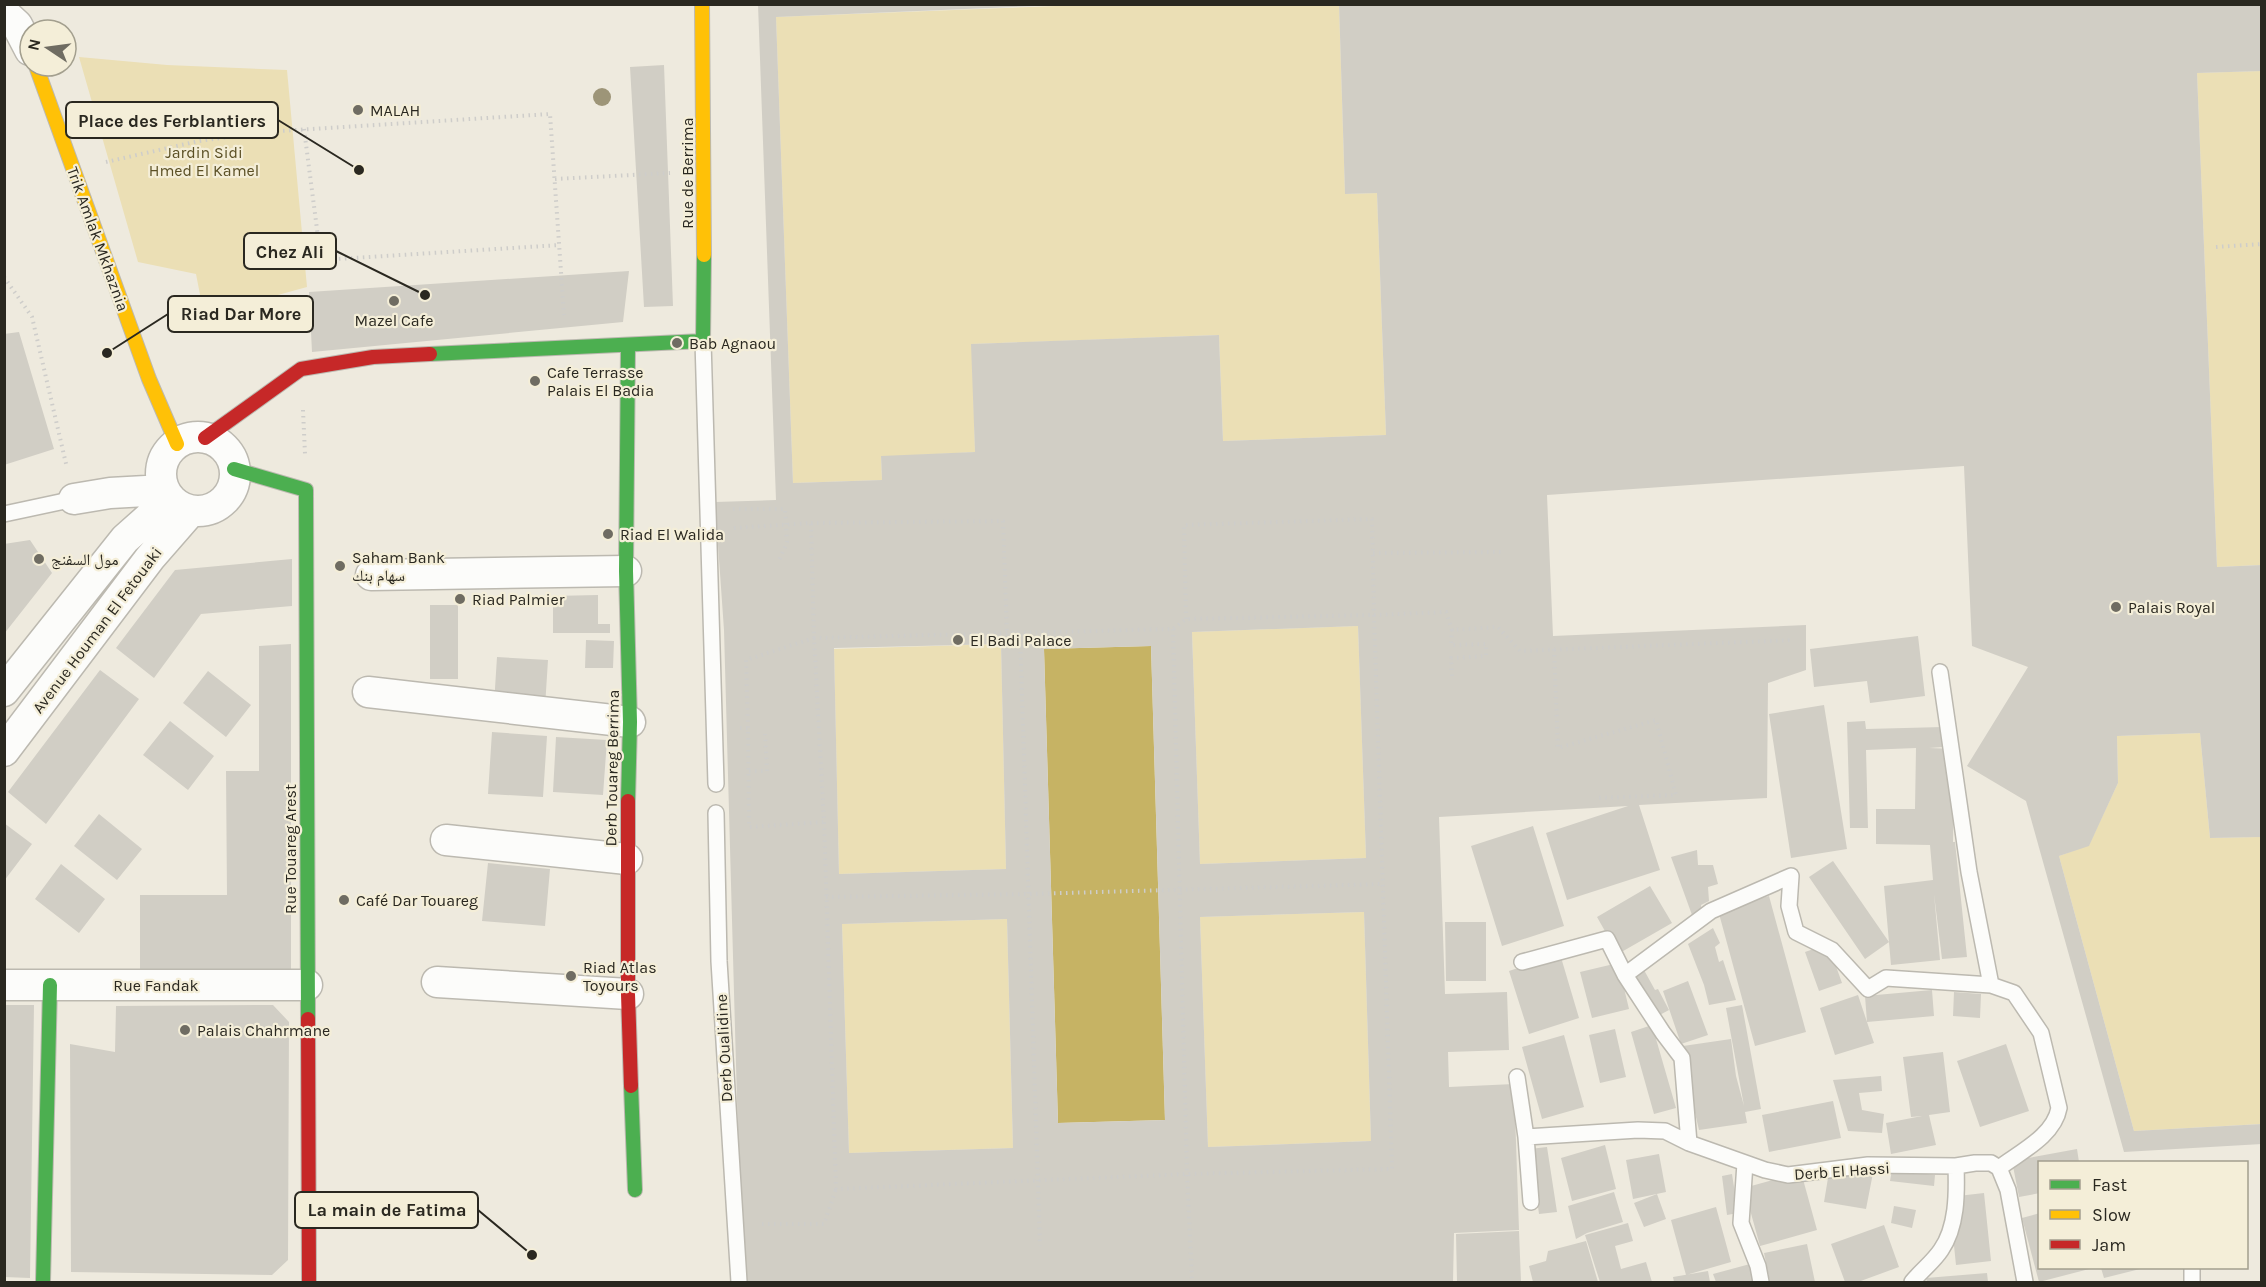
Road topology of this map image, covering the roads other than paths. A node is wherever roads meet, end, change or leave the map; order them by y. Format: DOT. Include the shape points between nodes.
graph roads {
  1 [pos="702,4"];
  2 [pos="4,13"];
  3 [pos="18,28"];
  4 [pos="40,78"];
  5 [pos="703,341"];
  6 [pos="628,346"];
  7 [pos="191,441"];
  8 [pos="234,469"];
  9 [pos="172,493"];
  10 [pos="74,499"];
  11 [pos="4,514"];
  12 [pos="626,572"];
  13 [pos="371,575"];
  14 [pos="1940,672"];
  15 [pos="4,691"];
  16 [pos="368,692"];
  17 [pos="630,722"];
  18 [pos="4,751"];
  19 [pos="716,784"];
  20 [pos="716,813"];
  21 [pos="446,840"];
  22 [pos="627,859"];
  23 [pos="1522,962"];
  24 [pos="1625,975"];
  25 [pos="437,982"];
  26 [pos="1991,984"];
  27 [pos="4,985"];
  28 [pos="50,985"];
  29 [pos="307,985"];
  30 [pos="628,994"];
  31 [pos="1517,1077"];
  32 [pos="1526,1137"];
  33 [pos="1689,1143"];
  34 [pos="1745,1163"];
  35 [pos="1956,1166"];
  36 [pos="1999,1168"];
  37 [pos="635,1190"];
  38 [pos="1531,1203"];
  39 [pos="43,1282"];
  40 [pos="309,1282"];
  41 [pos="739,1282"];
  42 [pos="1761,1282"];
  43 [pos="1912,1282"];
  44 [pos="2025,1282"];
  1 -- 5 [label="street, Rue de Berrima"];
  2 -- 3 [label="street"];
  4 -- 7 [label="street, Trik Amlak Mkhaznia" via="149,379"];
  5 -- 6 [label="street"];
  5 -- 19 [label="lane"];
  6 -- 7 [label="street" via="373,357 328,363 301,369"];
  6 -- 12 [label="street, Derb Touareg Berrima"];
  7 -- 8 [label="street" via="220,444"];
  7 -- 9 [label="street" via="169,451"];
  8 -- 9 [label="street" via="230,492 214,507 203,511"];
  8 -- 29 [label="street, Rue Touareg Arest" via="306,490"];
  9 -- 10 [label="street" via="110,493"];
  9 -- 15 [label="street, Avenue Houman El Fetouaki" via="125,539"];
  9 -- 18 [label="street, Avenue Houman El Fetouaki" via="150,558"];
  10 -- 11 [label="lane"];
  12 -- 13 [label="street"];
  12 -- 17 [label="street, Derb Touareg Berrima"];
  14 -- 26 [label="lane" via="1969,872"];
  16 -- 17 [label="street"];
  17 -- 22 [label="street, Derb Touareg Berrima"];
  20 -- 41 [label="lane, Derb Oualidine" via="719,961"];
  21 -- 22 [label="street"];
  22 -- 30 [label="street, Derb Touareg Berrima"];
  23 -- 24 [label="lane" via="1607,939"];
  24 -- 26 [label="lane" via="1711,911 1791,876 1789,906 1796,932 1832,950 1868,989 1886,978"];
  24 -- 33 [label="lane" via="1682,1058"];
  25 -- 30 [label="street"];
  26 -- 36 [label="lane" via="2014,993 2041,1033 2059,1108 2048,1131"];
  27 -- 28 [label="street, Rue Fandak"];
  28 -- 29 [label="street, Rue Fandak"];
  28 -- 39 [label="street"];
  29 -- 40 [label="street, Rue Touareg Arest"];
  30 -- 37 [label="street, Derb Touareg Berrima"];
  31 -- 32 [label="lane"];
  32 -- 33 [label="lane, Derb El Hassi" via="1638,1130 1665,1131"];
  32 -- 38 [label="lane"];
  33 -- 34 [label="lane, Derb El Hassi"];
  34 -- 35 [label="lane, Derb El Hassi" via="1788,1175 1868,1165"];
  34 -- 42 [label="lane" via="1741,1222"];
  35 -- 36 [label="lane, Derb El Hassi" via="1991,1163"];
  35 -- 43 [label="lane" via="1953,1220 1942,1249"];
  36 -- 44 [label="lane" via="2008,1190"];
}
